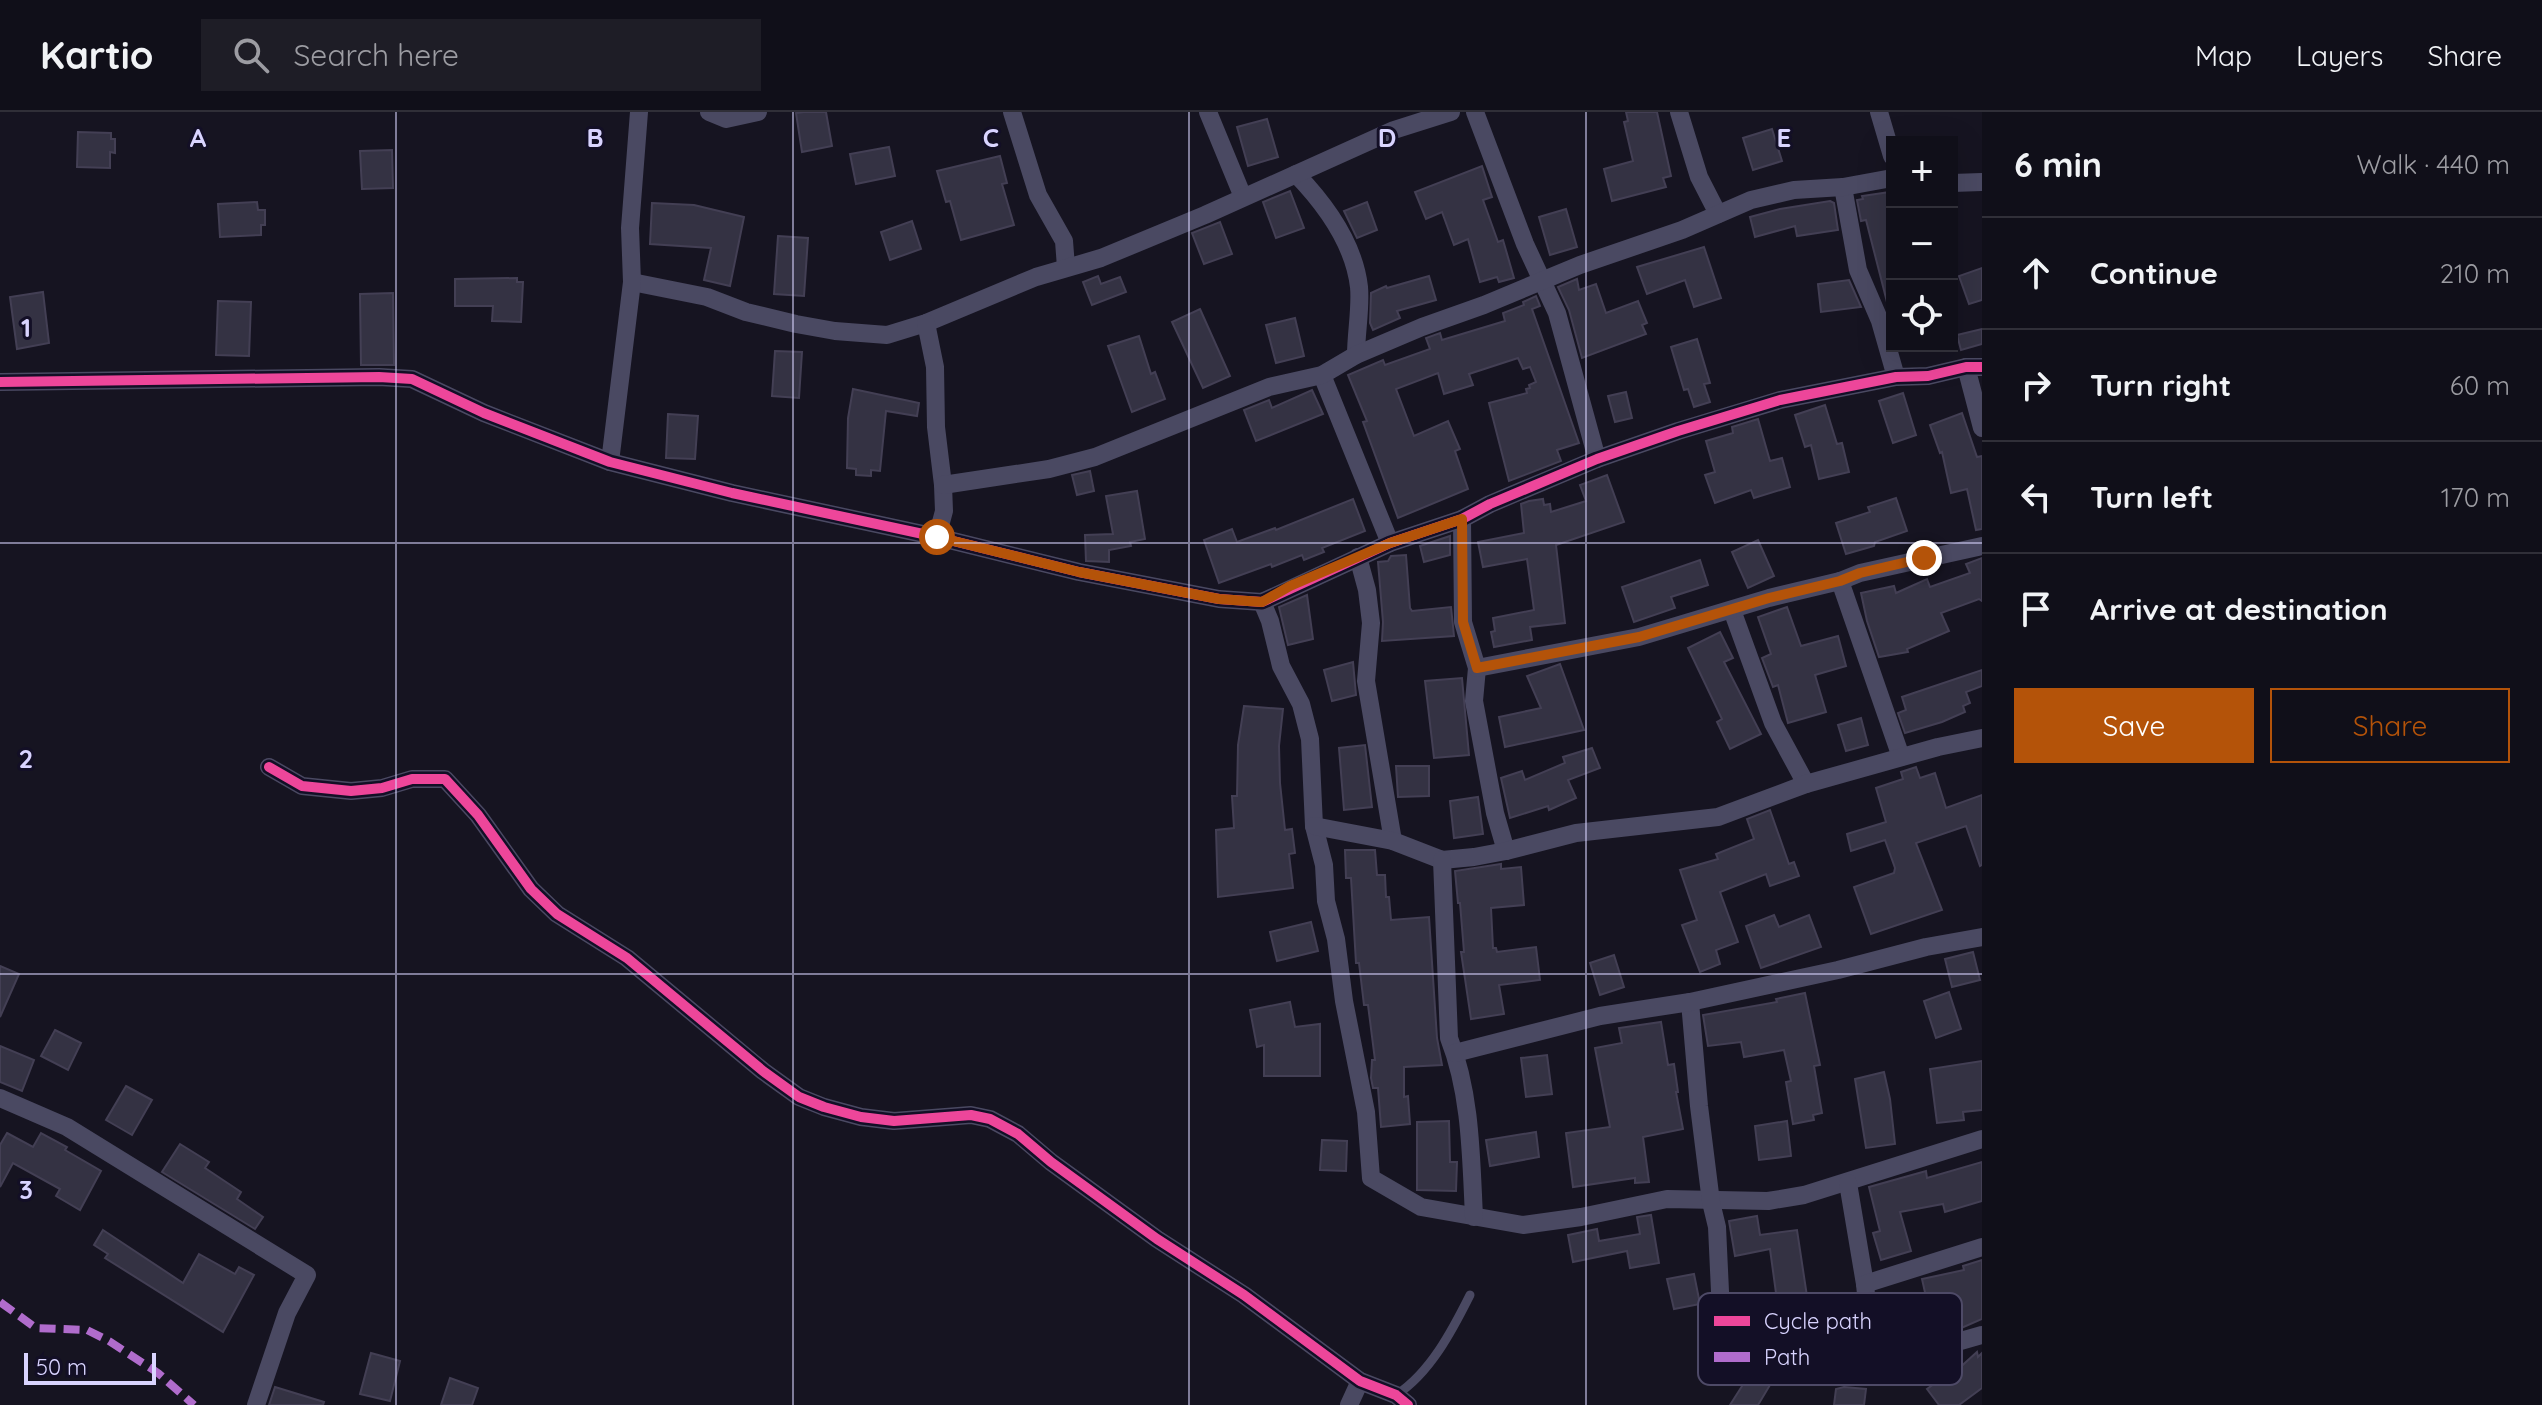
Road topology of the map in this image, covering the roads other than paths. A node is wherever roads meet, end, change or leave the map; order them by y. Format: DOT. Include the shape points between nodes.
graph roads {
  1 [pos="639,112"];
  2 [pos="758,112"];
  3 [pos="1012,112"];
  4 [pos="1208,112"];
  5 [pos="1475,112"];
  6 [pos="1679,112"];
  7 [pos="1879,112"];
  8 [pos="1446,113"];
  9 [pos="717,114"];
  10 [pos="1886,136"];
  11 [pos="1296,174"];
  12 [pos="1886,179"];
  13 [pos="1982,182"];
  14 [pos="1958,183"];
  15 [pos="1843,187"];
  16 [pos="1243,197"];
  17 [pos="1718,214"];
  18 [pos="1066,267"];
  19 [pos="1543,280"];
  20 [pos="632,282"];
  21 [pos="926,323"];
  22 [pos="1356,355"];
  23 [pos="1974,367"];
  24 [pos="1322,375"];
  25 [pos="1896,377"];
  26 [pos="0,382"];
  27 [pos="1982,428"];
  28 [pos="1597,459"];
  29 [pos="610,462"];
  30 [pos="943,485"];
  31 [pos="1462,519"];
  32 [pos="937,537"];
  33 [pos="1390,543"];
  34 [pos="1982,546"];
  35 [pos="1358,557"];
  36 [pos="1840,581"];
  37 [pos="1262,602"];
  38 [pos="1732,610"];
  39 [pos="1477,668"];
  40 [pos="1982,738"];
  41 [pos="1901,757"];
  42 [pos="269,767"];
  43 [pos="1806,784"];
  44 [pos="1314,826"];
  45 [pos="1393,841"];
  46 [pos="1506,851"];
  47 [pos="1442,860"];
  48 [pos="1982,937"];
  49 [pos="1690,1002"];
  50 [pos="1455,1053"];
  51 [pos="0,1098"];
  52 [pos="1982,1139"];
  53 [pos="1848,1183"];
  54 [pos="1711,1202"];
  55 [pos="1474,1217"];
  56 [pos="1982,1247"];
  57 [pos="1865,1284"];
  58 [pos="1720,1293"];
  59 [pos="1866,1293"];
  60 [pos="1470,1295"];
  61 [pos="1982,1335"];
  62 [pos="1962,1341"];
  63 [pos="1360,1381"];
  64 [pos="1402,1400"];
  65 [pos="256,1405"];
  66 [pos="1349,1405"];
  1 -- 20 [label="street" via="630,228"];
  2 -- 9 [label="street"];
  3 -- 18 [label="street" via="1038,195 1064,241"];
  4 -- 16 [label="street"];
  5 -- 19 [label="street"];
  6 -- 17 [label="street" via="1699,177"];
  7 -- 10 [label="street"];
  8 -- 11 [label="street"];
  11 -- 16 [label="street"];
  11 -- 22 [label="street" via="1339,229 1351,260 1359,286"];
  12 -- 15 [label="street"];
  13 -- 14 [label="street"];
  15 -- 17 [label="street" via="1794,190"];
  15 -- 25 [label="street" via="1858,270"];
  16 -- 18 [label="street" via="1101,258"];
  17 -- 19 [label="street"];
  18 -- 21 [label="street"];
  19 -- 22 [label="street"];
  19 -- 28 [label="street"];
  20 -- 21 [label="street" via="835,331 887,335"];
  20 -- 29 [label="street"];
  21 -- 30 [label="street" via="935,367"];
  22 -- 24 [label="street"];
  23 -- 25 [label="street"];
  23 -- 27 [label="street"];
  24 -- 30 [label="street" via="1269,387 1095,457"];
  24 -- 33 [label="street"];
  25 -- 28 [label="street" via="1780,400"];
  26 -- 29 [label="street" via="412,379"];
  28 -- 31 [label="street"];
  29 -- 32 [label="street"];
  30 -- 32 [label="street"];
  31 -- 33 [label="street"];
  31 -- 39 [label="street" via="1463,622"];
  32 -- 37 [label="street" via="1095,575"];
  33 -- 35 [label="street"];
  34 -- 36 [label="street"];
  35 -- 37 [label="street"];
  35 -- 45 [label="street" via="1371,623 1366,681"];
  36 -- 38 [label="street"];
  36 -- 41 [label="street"];
  37 -- 44 [label="street" via="1310,739"];
  38 -- 39 [label="street" via="1639,637"];
  38 -- 43 [label="street" via="1773,723"];
  39 -- 46 [label="street" via="1474,701"];
  40 -- 41 [label="street"];
  41 -- 43 [label="street"];
  42 -- 63 [label="street" via="302,786 351,791 412,779 445,779 531,889 557,914 627,958 799,1097 861,1117 894,1121 971,1115 990,1119"];
  43 -- 46 [label="street" via="1718,817 1576,833"];
  44 -- 45 [label="street"];
  44 -- 55 [label="street" via="1366,1112 1371,1178 1421,1207"];
  45 -- 47 [label="street"];
  46 -- 47 [label="street"];
  47 -- 50 [label="street" via="1449,1038"];
  48 -- 49 [label="street"];
  49 -- 50 [label="street" via="1600,1016"];
  49 -- 54 [label="street"];
  50 -- 55 [label="street" via="1470,1133"];
  51 -- 65 [label="street" via="67,1127 307,1275 287,1313"];
  52 -- 53 [label="street"];
  53 -- 54 [label="street" via="1768,1201"];
  53 -- 57 [label="street"];
  54 -- 55 [label="street" via="1667,1199 1523,1225"];
  54 -- 58 [label="street"];
  56 -- 57 [label="street"];
  57 -- 59 [label="street"];
  60 -- 64 [label="lane"];
  61 -- 62 [label="street"];
  63 -- 64 [label="street"];
  63 -- 66 [label="street"];
}
